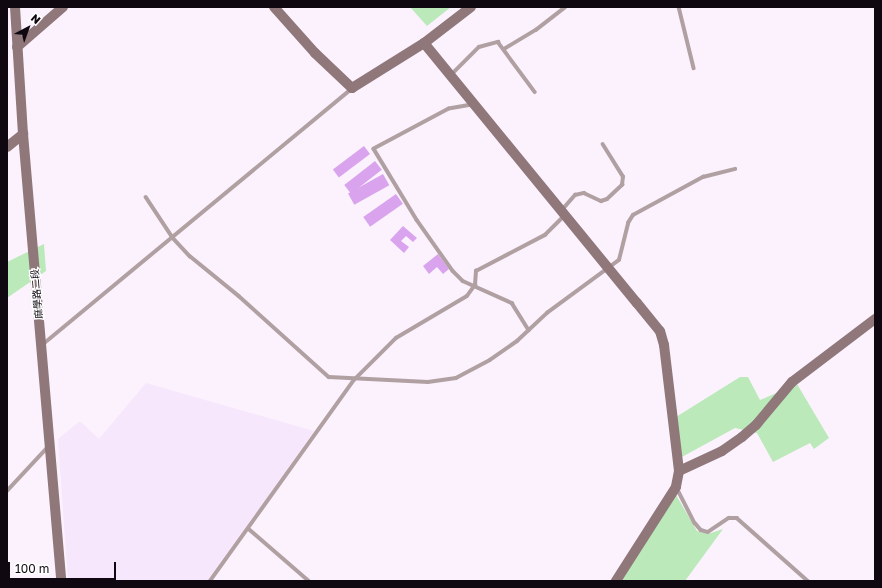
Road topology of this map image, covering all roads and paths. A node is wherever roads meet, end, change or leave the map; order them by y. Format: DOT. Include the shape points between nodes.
graph roads {
  1 [pos="15,7"];
  2 [pos="63,7"];
  3 [pos="274,7"];
  4 [pos="471,7"];
  5 [pos="565,7"];
  6 [pos="679,7"];
  7 [pos="424,43"];
  8 [pos="17,47"];
  9 [pos="504,50"];
  10 [pos="694,68"];
  11 [pos="452,75"];
  12 [pos="352,88"];
  13 [pos="535,92"];
  14 [pos="477,106"];
  15 [pos="23,134"];
  16 [pos="603,145"];
  17 [pos="7,147"];
  18 [pos="735,169"];
  19 [pos="146,197"];
  20 [pos="563,213"];
  21 [pos="173,238"];
  22 [pos="608,268"];
  23 [pos="475,285"];
  24 [pos="875,319"];
  25 [pos="529,330"];
  26 [pos="41,345"];
  27 [pos="354,380"];
  28 [pos="50,445"];
  29 [pos="679,471"];
  30 [pos="676,487"];
  31 [pos="7,491"];
  32 [pos="248,529"];
  33 [pos="61,581"];
  34 [pos="210,581"];
  35 [pos="309,581"];
  36 [pos="616,581"];
  37 [pos="808,581"];
  1 -- 8 [label="street, 麻學路二段"];
  2 -- 8 [label="street"];
  3 -- 12 [label="street" via="315,53"];
  4 -- 7 [label="street"];
  5 -- 9 [label="lane"];
  6 -- 10 [label="lane"];
  7 -- 11 [label="street"];
  7 -- 12 [label="street"];
  8 -- 15 [label="street, 麻學路二段"];
  9 -- 11 [label="lane" via="498,42 479,47"];
  9 -- 13 [label="lane"];
  11 -- 14 [label="street"];
  12 -- 21 [label="lane"];
  14 -- 20 [label="street"];
  14 -- 23 [label="lane" via="468,104 449,109 374,149 416,220 453,271 463,281"];
  15 -- 17 [label="street"];
  15 -- 26 [label="street, 麻學路二段"];
  16 -- 20 [label="lane" via="623,177 622,185 607,199 601,201 584,193 575,195"];
  18 -- 22 [label="lane" via="703,177 633,215 628,223 619,260"];
  19 -- 21 [label="lane"];
  20 -- 22 [label="street"];
  20 -- 23 [label="lane" via="545,235 476,271"];
  21 -- 26 [label="lane"];
  21 -- 27 [label="lane" via="190,256 240,296 329,377"];
  22 -- 25 [label="lane" via="547,313"];
  22 -- 29 [label="street" via="660,331 664,345"];
  23 -- 25 [label="lane" via="512,303"];
  23 -- 27 [label="lane" via="461,300 396,338"];
  24 -- 29 [label="street" via="792,382 756,425 742,437 722,451"];
  25 -- 27 [label="lane" via="490,360 456,378 428,382"];
  26 -- 28 [label="street, 麻學路二段"];
  27 -- 32 [label="lane"];
  28 -- 31 [label="lane"];
  28 -- 33 [label="street, 麻學路二段"];
  29 -- 30 [label="street"];
  30 -- 36 [label="street"];
  30 -- 37 [label="lane" via="701,530 708,532 729,518 737,518"];
  32 -- 34 [label="lane"];
  32 -- 35 [label="lane"];
}
